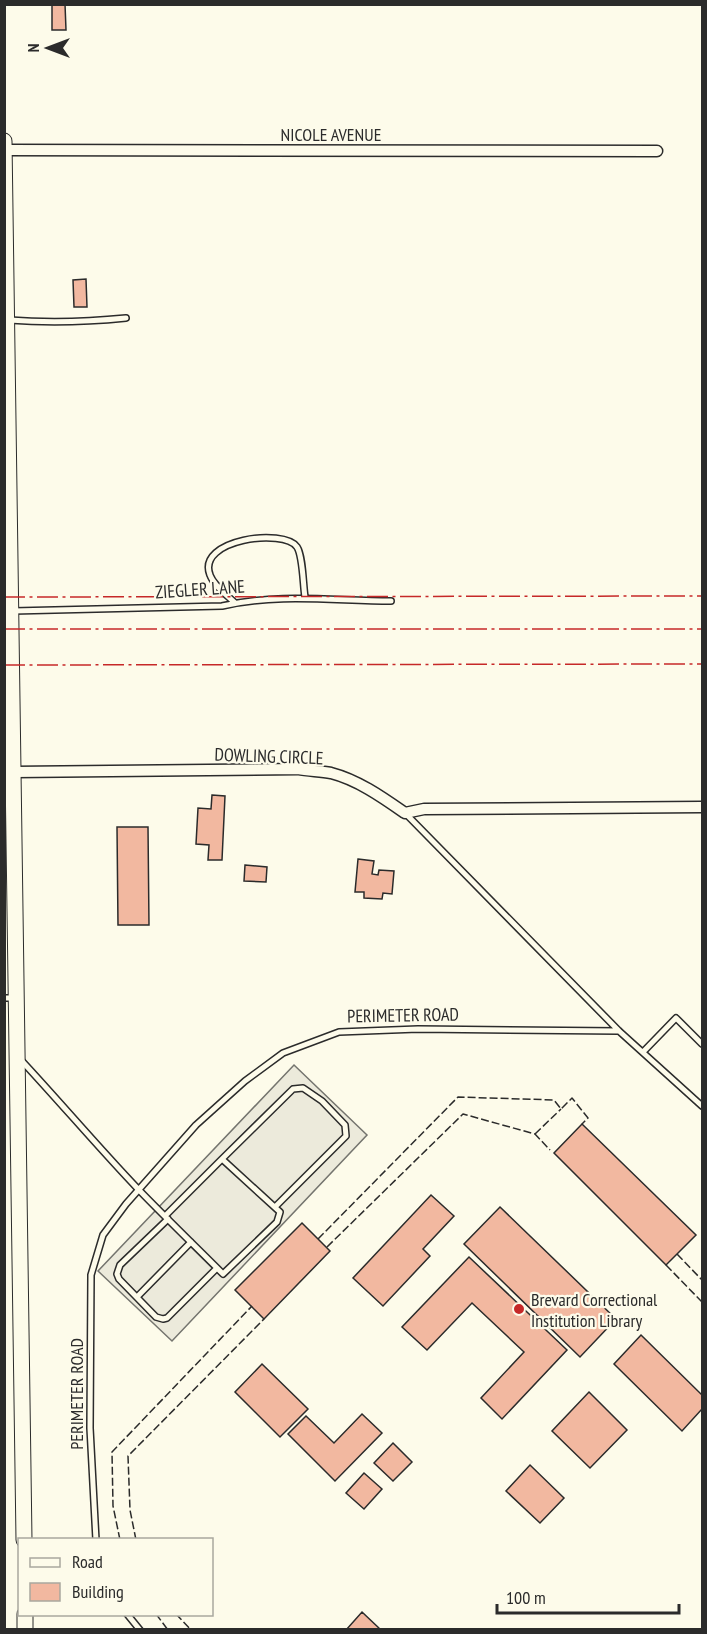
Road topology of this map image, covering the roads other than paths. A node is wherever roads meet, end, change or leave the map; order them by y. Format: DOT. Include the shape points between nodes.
graph roads {
  1 [pos="4,141"];
  2 [pos="5,150"];
  3 [pos="657,151"];
  4 [pos="126,318"];
  5 [pos="7,320"];
  6 [pos="7,437"];
  7 [pos="305,597"];
  8 [pos="9,600"];
  9 [pos="391,601"];
  10 [pos="235,603"];
  11 [pos="9,772"];
  12 [pos="702,807"];
  13 [pos="405,813"];
  14 [pos="11,998"];
  15 [pos="619,1031"];
  16 [pos="702,1044"];
  17 [pos="643,1052"];
  18 [pos="17,1056"];
  19 [pos="702,1106"];
  20 [pos="222,1159"];
  21 [pos="139,1190"];
  22 [pos="275,1207"];
  23 [pos="166,1217"];
  24 [pos="191,1242"];
  25 [pos="217,1268"];
  26 [pos="136,1297"];
  27 [pos="24,1538"];
  28 [pos="96,1538"];
  29 [pos="129,1616"];
  30 [pos="140,1629"];
  1 -- 2 [label="street"];
  2 -- 3 [label="street, NICOLE AVENUE"];
  2 -- 5 [label="street"];
  4 -- 5 [label="lane" via="82,322"];
  5 -- 6 [label="street"];
  6 -- 8 [label="street"];
  7 -- 9 [label="lane, ZIEGLER LANE"];
  7 -- 10 [label="lane, ZIEGLER LANE"];
  7 -- 10 [label="lane" via="298,548 292,541 270,538 238,541 212,555 208,565 210,577"];
  8 -- 10 [label="lane, ZIEGLER LANE" via="222,606"];
  8 -- 11 [label="street"];
  11 -- 13 [label="street, DOWLING CIRCLE" via="298,769 330,773 356,783"];
  11 -- 14 [label="street"];
  12 -- 13 [label="street" via="424,809"];
  13 -- 15 [label="lane"];
  14 -- 18 [label="street"];
  15 -- 17 [label="lane"];
  15 -- 21 [label="lane, PERIMETER ROAD" via="339,1032 283,1053 245,1081 196,1125"];
  16 -- 17 [label="lane" via="675,1018"];
  17 -- 19 [label="lane"];
  18 -- 21 [label="lane"];
  18 -- 27 [label="street"];
  20 -- 22 [label="lane"];
  20 -- 22 [label="lane" via="293,1089 303,1088 322,1101 345,1125 346,1136"];
  20 -- 23 [label="lane"];
  21 -- 23 [label="lane"];
  21 -- 28 [label="lane, PERIMETER ROAD" via="103,1234 91,1275 90,1428"];
  22 -- 25 [label="lane" via="280,1212 278,1222 223,1274"];
  23 -- 24 [label="lane"];
  23 -- 26 [label="lane" via="118,1270 119,1279"];
  24 -- 25 [label="lane"];
  24 -- 26 [label="lane"];
  25 -- 26 [label="lane" via="163,1319"];
  29 -- 30 [label="lane"];
}
